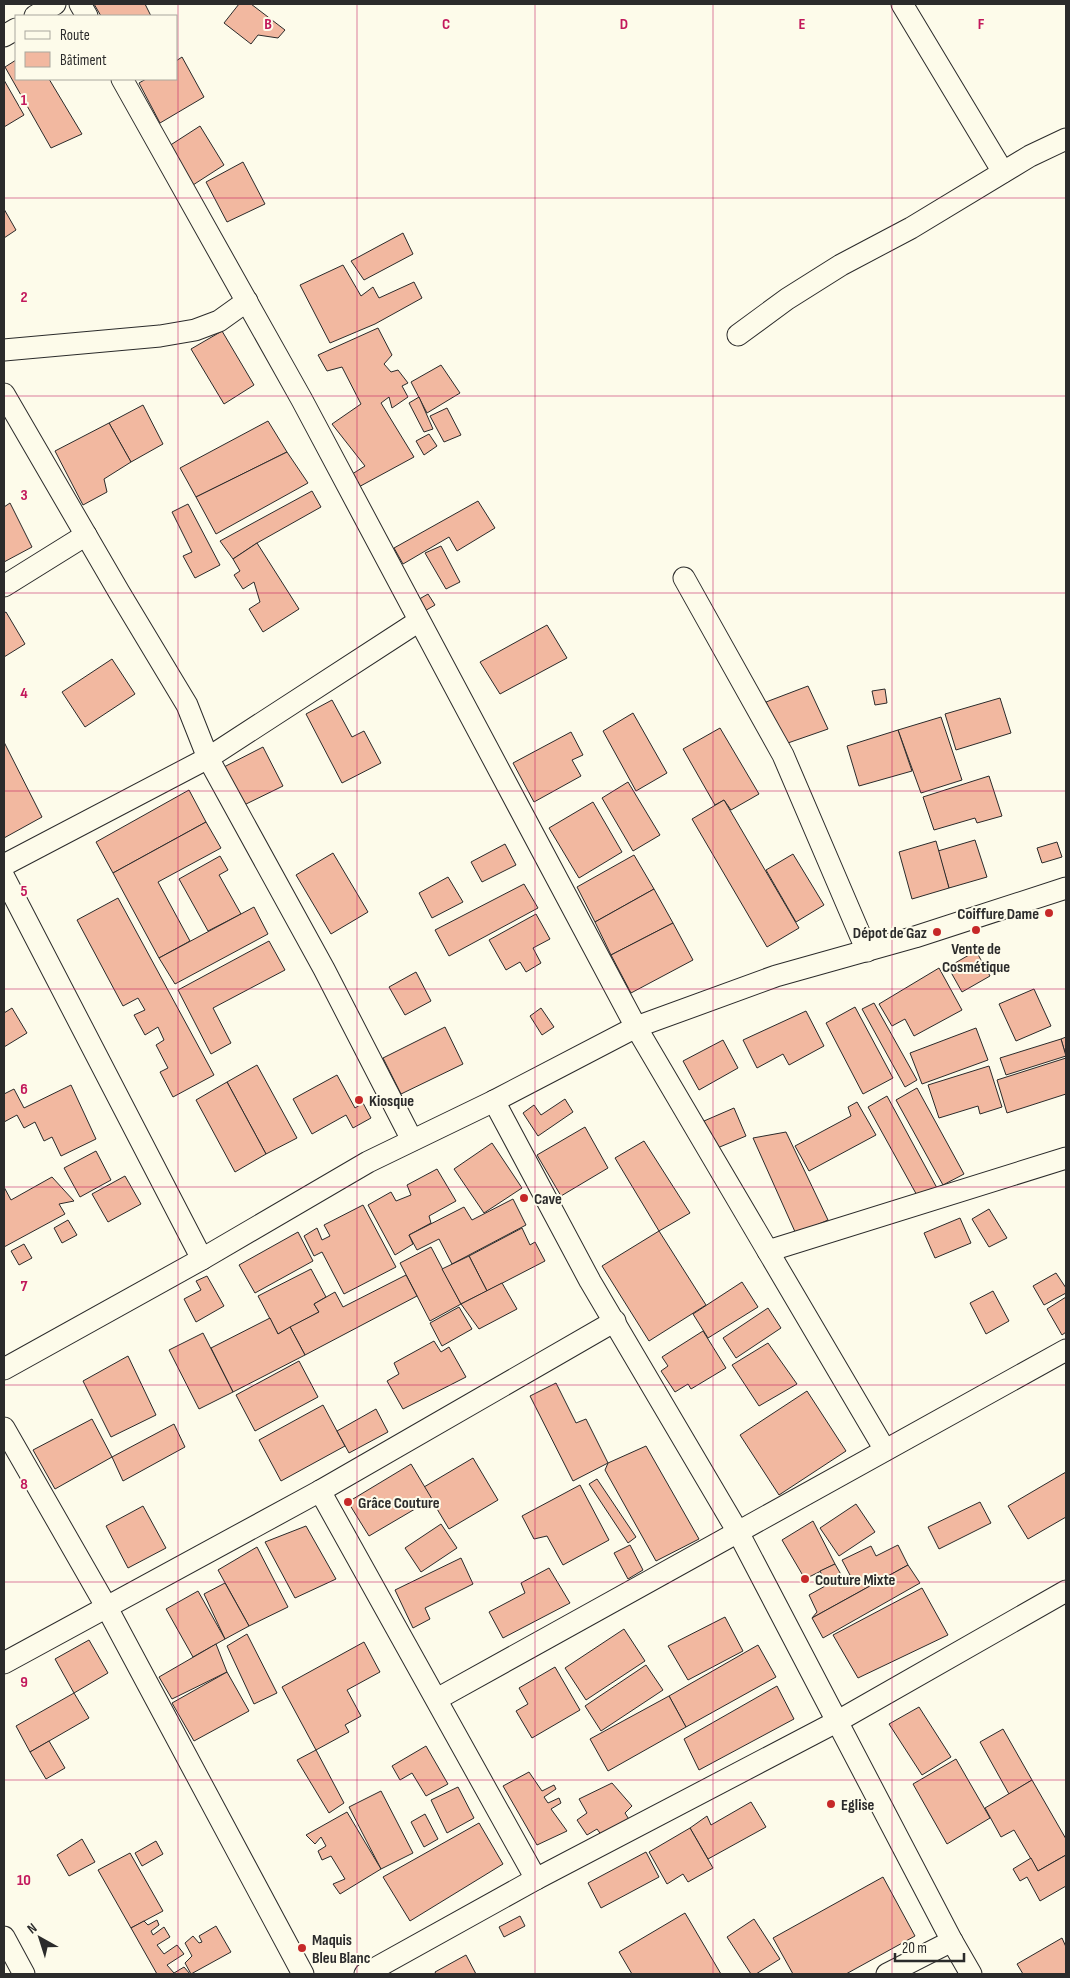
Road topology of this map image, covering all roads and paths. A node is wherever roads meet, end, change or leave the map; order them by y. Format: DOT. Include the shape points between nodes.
graph roads {
  1 [pos="55,4"];
  2 [pos="80,4"];
  3 [pos="902,4"];
  4 [pos="38,15"];
  5 [pos="86,15"];
  6 [pos="15,29"];
  7 [pos="4,36"];
  8 [pos="123,80"];
  9 [pos="1066,139"];
  10 [pos="1003,172"];
  11 [pos="247,301"];
  12 [pos="738,335"];
  13 [pos="4,350"];
  14 [pos="4,394"];
  15 [pos="86,535"];
  16 [pos="684,578"];
  17 [pos="4,586"];
  18 [pos="419,621"];
  19 [pos="208,758"];
  20 [pos="4,865"];
  21 [pos="4,877"];
  22 [pos="1066,888"];
  23 [pos="867,951"];
  24 [pos="636,1027"];
  25 [pos="494,1101"];
  26 [pos="412,1140"];
  27 [pos="1066,1158"];
  28 [pos="768,1251"];
  29 [pos="202,1259"];
  30 [pos="615,1321"];
  31 [pos="1066,1350"];
  32 [pos="4,1369"];
  33 [pos="4,1428"];
  34 [pos="885,1450"];
  35 [pos="320,1491"];
  36 [pos="738,1532"];
  37 [pos="1063,1599"];
  38 [pos="106,1606"];
  39 [pos="4,1663"];
  40 [pos="437,1699"];
  41 [pos="838,1721"];
  42 [pos="536,1879"];
  43 [pos="4,1937"];
  44 [pos="952,1941"];
  45 [pos="24,1974"];
  46 [pos="303,1974"];
  47 [pos="365,1974"];
  48 [pos="887,1974"];
  49 [pos="971,1974"];
  1 -- 4 [label="street"];
  2 -- 5 [label="street"];
  3 -- 10 [label="street"];
  6 -- 7 [label="street"];
  8 -- 11 [label="street"];
  9 -- 10 [label="street"];
  10 -- 12 [label="street" via="787,298"];
  11 -- 13 [label="street" via="219,321 195,330"];
  11 -- 18 [label="street"];
  14 -- 15 [label="street"];
  15 -- 17 [label="street"];
  15 -- 19 [label="street" via="187,705"];
  16 -- 23 [label="street" via="783,755"];
  18 -- 19 [label="street"];
  18 -- 24 [label="street"];
  19 -- 20 [label="street"];
  19 -- 26 [label="street" via="324,969"];
  21 -- 29 [label="street"];
  22 -- 23 [label="street"];
  23 -- 24 [label="street" via="776,976"];
  24 -- 25 [label="street"];
  24 -- 28 [label="street"];
  25 -- 26 [label="street"];
  25 -- 30 [label="street"];
  26 -- 29 [label="street" via="368,1162"];
  27 -- 28 [label="street"];
  28 -- 34 [label="street"];
  29 -- 32 [label="street"];
  30 -- 35 [label="street"];
  30 -- 36 [label="street"];
  31 -- 34 [label="street"];
  33 -- 38 [label="street"];
  34 -- 36 [label="street"];
  35 -- 38 [label="street"];
  35 -- 40 [label="street"];
  36 -- 40 [label="street"];
  36 -- 41 [label="street"];
  37 -- 41 [label="street"];
  38 -- 39 [label="street"];
  38 -- 46 [label="street"];
  40 -- 42 [label="street"];
  41 -- 42 [label="street"];
  41 -- 44 [label="street"];
  42 -- 47 [label="street"];
  43 -- 45 [label="street"];
  44 -- 48 [label="street"];
  44 -- 49 [label="street"];
}
